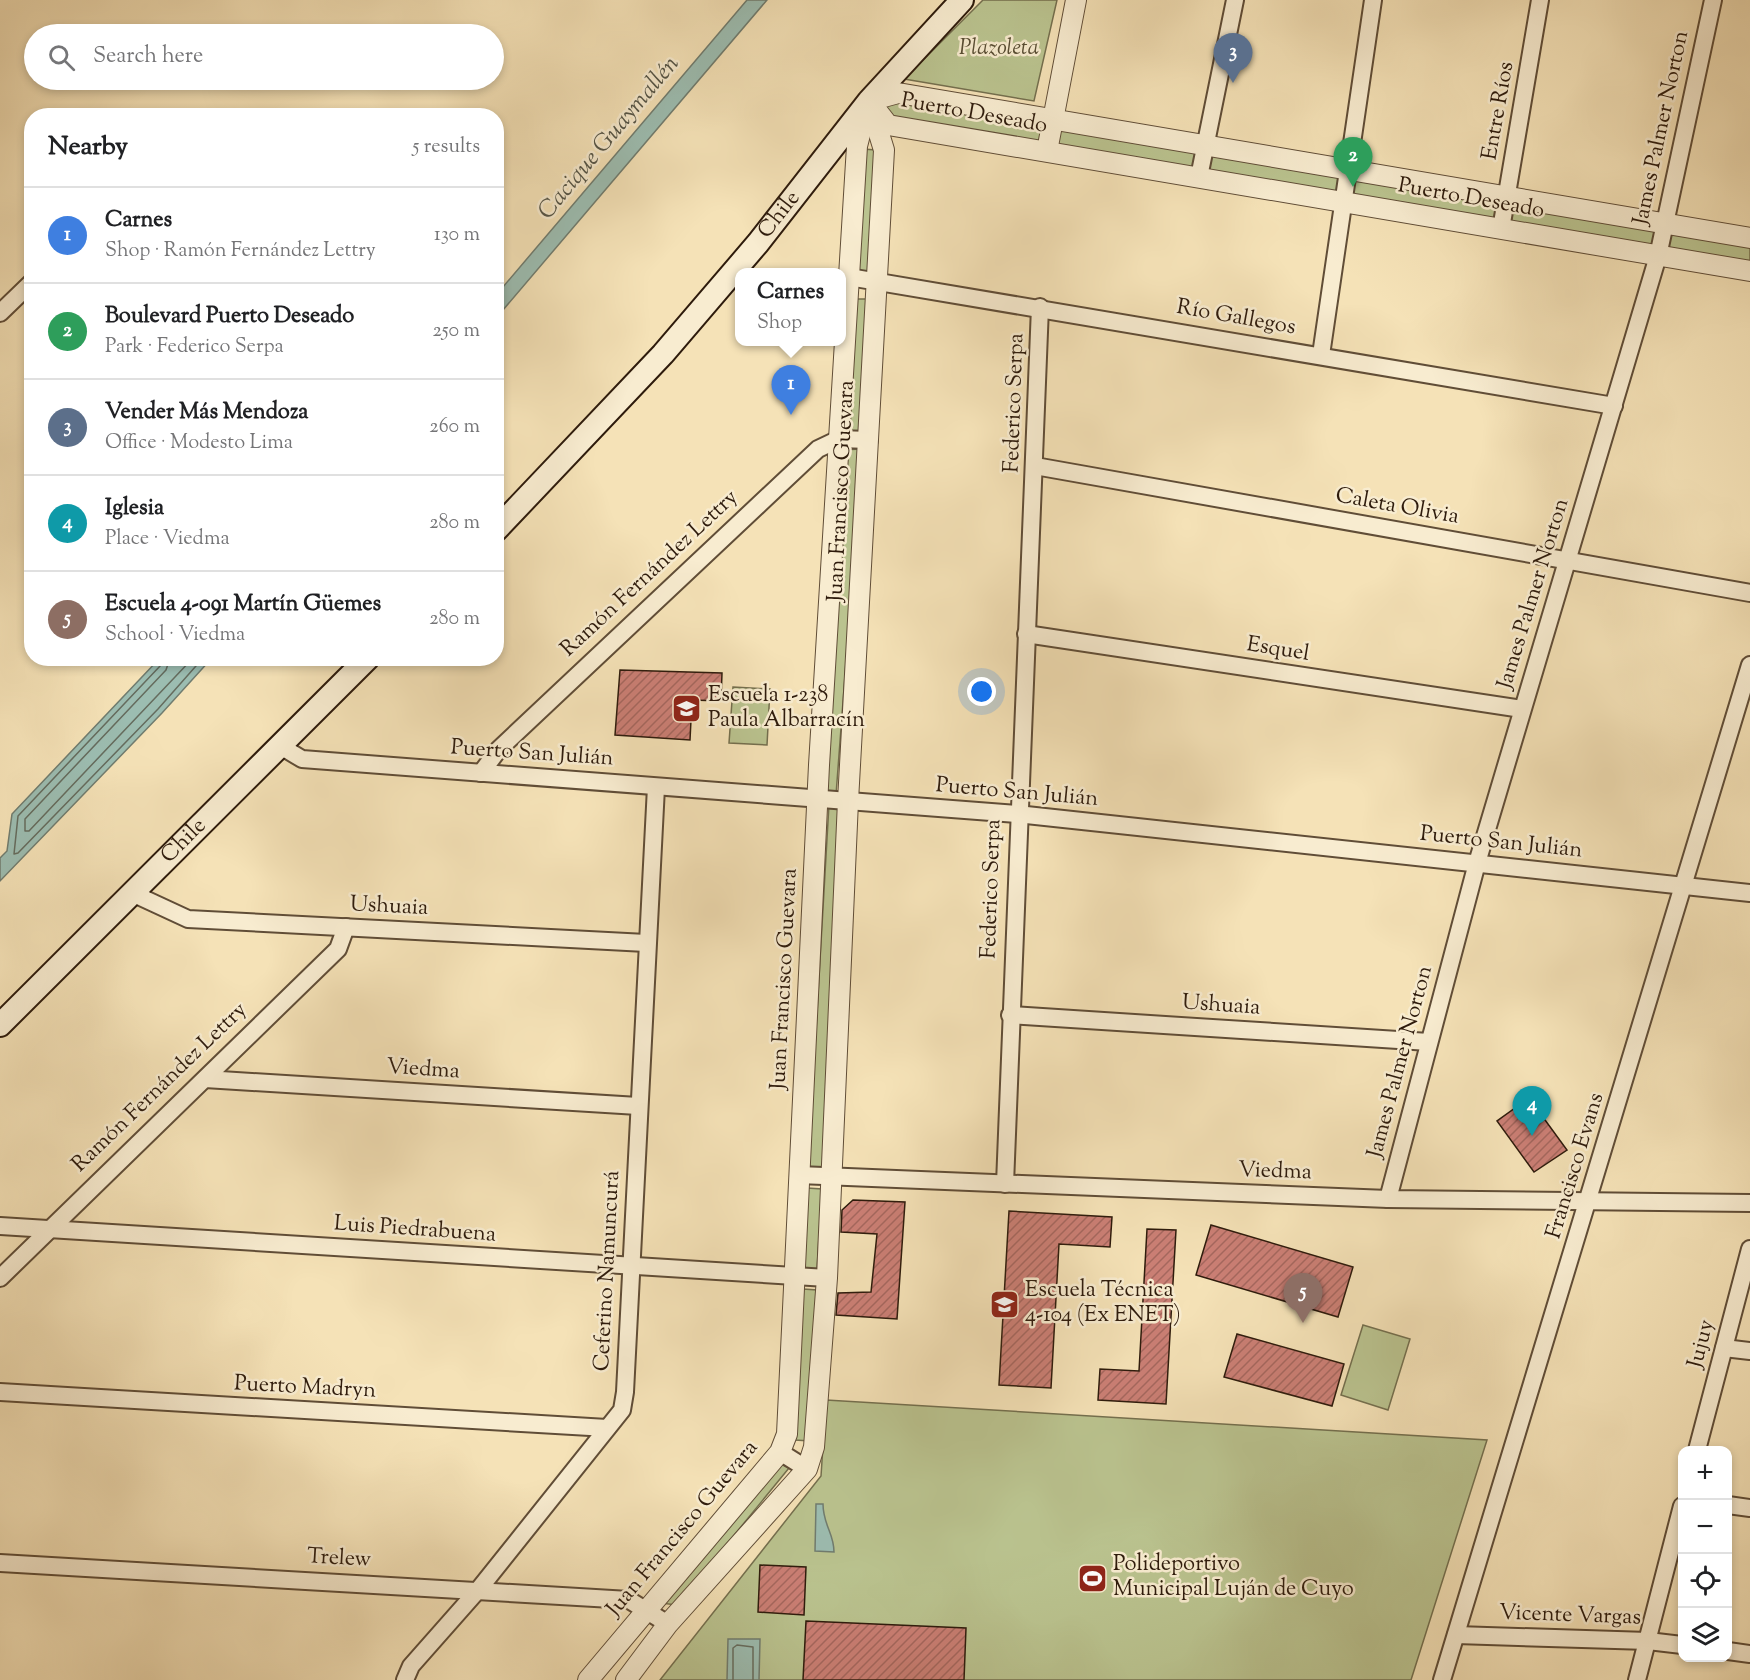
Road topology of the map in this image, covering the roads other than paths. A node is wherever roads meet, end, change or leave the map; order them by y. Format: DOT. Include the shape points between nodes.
graph roads {
  1 [pos="962,0"];
  2 [pos="1076,0"];
  3 [pos="1235,0"];
  4 [pos="1373,0"];
  5 [pos="1540,0"];
  6 [pos="1713,0"];
  7 [pos="869,100"];
  8 [pos="1053,119"];
  9 [pos="1205,144"];
  10 [pos="1047,150"];
  11 [pos="1347,169"];
  12 [pos="1199,177"];
  13 [pos="1507,196"];
  14 [pos="1343,201"];
  15 [pos="1665,223"];
  16 [pos="1501,229"];
  17 [pos="1750,238"];
  18 [pos="1658,256"];
  19 [pos="737,268"];
  20 [pos="735,270"];
  21 [pos="1750,271"];
  22 [pos="849,277"];
  23 [pos="877,281"];
  24 [pos="24,290"];
  25 [pos="1040,307"];
  26 [pos="0,313"];
  27 [pos="846,326"];
  28 [pos="845,346"];
  29 [pos="1321,355"];
  30 [pos="1614,406"];
  31 [pos="839,439"];
  32 [pos="869,440"];
  33 [pos="1035,466"];
  34 [pos="504,522"];
  35 [pos="1568,560"];
  36 [pos="1750,593"];
  37 [pos="1026,634"];
  38 [pos="1750,665"];
  39 [pos="360,666"];
  40 [pos="1522,709"];
  41 [pos="282,747"];
  42 [pos="481,773"];
  43 [pos="656,787"];
  44 [pos="817,799"];
  45 [pos="848,801"];
  46 [pos="1017,814"];
  47 [pos="1477,862"];
  48 [pos="1683,886"];
  49 [pos="1750,893"];
  50 [pos="134,894"];
  51 [pos="346,927"];
  52 [pos="646,943"];
  53 [pos="1010,1015"];
  54 [pos="0,1025"];
  55 [pos="1429,1042"];
  56 [pos="206,1079"];
  57 [pos="638,1106"];
  58 [pos="799,1175"];
  59 [pos="832,1176"];
  60 [pos="1005,1184"];
  61 [pos="1388,1199"];
  62 [pos="1588,1203"];
  63 [pos="1750,1203"];
  64 [pos="0,1226"];
  65 [pos="50,1229"];
  66 [pos="1750,1249"];
  67 [pos="632,1267"];
  68 [pos="0,1278"];
  69 [pos="796,1278"];
  70 [pos="827,1278"];
  71 [pos="1724,1348"];
  72 [pos="1750,1351"];
  73 [pos="0,1392"];
  74 [pos="607,1428"];
  75 [pos="1698,1446"];
  76 [pos="780,1452"];
  77 [pos="807,1469"];
  78 [pos="1732,1506"];
  79 [pos="1750,1508"];
  80 [pos="1678,1525"];
  81 [pos="0,1563"];
  82 [pos="479,1589"];
  83 [pos="646,1610"];
  84 [pos="668,1624"];
  85 [pos="1456,1635"];
  86 [pos="1648,1641"];
  87 [pos="1678,1644"];
  88 [pos="1732,1652"];
  89 [pos="1750,1654"];
  90 [pos="405,1680"];
  91 [pos="588,1680"];
  92 [pos="626,1680"];
  93 [pos="1442,1680"];
  94 [pos="1637,1680"];
  1 -- 7 [label="main road, Chile"];
  2 -- 8 [label="street"];
  3 -- 9 [label="street"];
  4 -- 11 [label="street"];
  5 -- 13 [label="street, Entre Ríos"];
  6 -- 15 [label="street, James Palmer Norton"];
  7 -- 8 [label="street, Puerto Deseado" via="898,93"];
  7 -- 10 [label="street, Puerto Deseado" via="888,125"];
  7 -- 19 [label="main road, Chile"];
  7 -- 22 [label="street, Juan Francisco Guevara" via="857,146"];
  7 -- 23 [label="street, Juan Francisco Guevara" via="884,150"];
  8 -- 9 [label="street, Puerto Deseado"];
  8 -- 10 [label="street"];
  9 -- 11 [label="street, Puerto Deseado"];
  9 -- 12 [label="street"];
  10 -- 12 [label="street, Puerto Deseado"];
  11 -- 13 [label="street, Puerto Deseado"];
  11 -- 14 [label="street"];
  12 -- 14 [label="street, Puerto Deseado"];
  13 -- 15 [label="street, Puerto Deseado"];
  13 -- 16 [label="street, Entre Ríos"];
  14 -- 16 [label="street, Puerto Deseado"];
  14 -- 29 [label="street"];
  15 -- 17 [label="street, Puerto Deseado"];
  15 -- 18 [label="street, James Palmer Norton"];
  16 -- 18 [label="street, Puerto Deseado"];
  18 -- 21 [label="street, Puerto Deseado"];
  18 -- 30 [label="street, James Palmer Norton"];
  20 -- 34 [label="main road, Chile" via="663,354"];
  22 -- 23 [label="street, Río Gallegos"];
  22 -- 27 [label="street, Juan Francisco Guevara"];
  23 -- 25 [label="street, Río Gallegos"];
  23 -- 32 [label="street, Juan Francisco Guevara"];
  24 -- 26 [label="street"];
  25 -- 29 [label="street, Río Gallegos"];
  25 -- 33 [label="street, Federico Serpa"];
  28 -- 31 [label="street, Juan Francisco Guevara"];
  29 -- 30 [label="street, Río Gallegos"];
  30 -- 35 [label="street, James Palmer Norton"];
  31 -- 32 [label="street"];
  31 -- 42 [label="street, Ramón Fernández Lettry" via="818,449 499,749"];
  31 -- 44 [label="street, Juan Francisco Guevara"];
  32 -- 45 [label="street, Juan Francisco Guevara"];
  33 -- 35 [label="street, Caleta Olivia"];
  33 -- 37 [label="street, Federico Serpa"];
  35 -- 36 [label="street, Caleta Olivia"];
  35 -- 40 [label="street, James Palmer Norton"];
  37 -- 40 [label="street, Esquel"];
  37 -- 46 [label="street, Federico Serpa"];
  38 -- 48 [label="street, Francisco Evans"];
  39 -- 41 [label="main road, Chile"];
  40 -- 47 [label="street, James Palmer Norton"];
  41 -- 42 [label="street, Puerto San Julián" via="302,759"];
  41 -- 50 [label="main road, Chile"];
  42 -- 43 [label="street, Puerto San Julián"];
  43 -- 44 [label="street, Puerto San Julián"];
  43 -- 52 [label="street, Ceferino Namuncurá"];
  44 -- 45 [label="street, Puerto San Julián"];
  44 -- 58 [label="street, Juan Francisco Guevara"];
  45 -- 46 [label="street, Puerto San Julián"];
  45 -- 59 [label="street, Juan Francisco Guevara"];
  46 -- 47 [label="street, Puerto San Julián"];
  46 -- 53 [label="street, Federico Serpa"];
  47 -- 48 [label="street, Puerto San Julián"];
  47 -- 55 [label="street, James Palmer Norton"];
  48 -- 49 [label="street, Puerto San Julián"];
  48 -- 62 [label="street, Francisco Evans"];
  50 -- 51 [label="street, Ushuaia" via="188,919"];
  50 -- 54 [label="main road, Chile"];
  51 -- 52 [label="street, Ushuaia"];
  51 -- 56 [label="street, Ramón Fernández Lettry" via="338,949"];
  52 -- 57 [label="street, Ceferino Namuncurá"];
  53 -- 55 [label="street, Ushuaia"];
  53 -- 60 [label="street, Federico Serpa"];
  55 -- 61 [label="street, James Palmer Norton"];
  56 -- 57 [label="street, Viedma"];
  56 -- 65 [label="street, Ramón Fernández Lettry"];
  57 -- 67 [label="street, Ceferino Namuncurá"];
  58 -- 59 [label="street, Viedma"];
  58 -- 69 [label="street, Juan Francisco Guevara"];
  59 -- 60 [label="street, Viedma"];
  59 -- 70 [label="street, Juan Francisco Guevara"];
  60 -- 61 [label="street, Viedma"];
  61 -- 62 [label="street, Viedma"];
  62 -- 63 [label="street, Viedma"];
  62 -- 85 [label="street, Francisco Evans"];
  64 -- 65 [label="street, Luis Piedrabuena"];
  65 -- 67 [label="street, Luis Piedrabuena"];
  65 -- 68 [label="street, Ramón Fernández Lettry"];
  66 -- 71 [label="street, Jujuy"];
  67 -- 69 [label="street, Luis Piedrabuena"];
  67 -- 74 [label="street, Ceferino Namuncurá" via="625,1392 622,1410"];
  69 -- 70 [label="street, Luis Piedrabuena"];
  69 -- 76 [label="street, Juan Francisco Guevara" via="787,1434"];
  70 -- 77 [label="street, Juan Francisco Guevara" via="814,1447"];
  71 -- 72 [label="street"];
  71 -- 75 [label="street, Jujuy"];
  73 -- 74 [label="street, Puerto Madryn"];
  74 -- 82 [label="street, Ceferino Namuncurá"];
  76 -- 77 [label="street"];
  76 -- 83 [label="street, Juan Francisco Guevara"];
  77 -- 84 [label="street, Juan Francisco Guevara"];
  78 -- 79 [label="street"];
  80 -- 86 [label="street"];
  81 -- 82 [label="street, Trelew"];
  82 -- 83 [label="street, Trelew" via="629,1600"];
  82 -- 90 [label="street, Ceferino Namuncurá" via="411,1666"];
  83 -- 84 [label="street, Trelew"];
  83 -- 91 [label="street, Juan Francisco Guevara"];
  84 -- 92 [label="street, Juan Francisco Guevara"];
  85 -- 86 [label="street, Vicente Vargas"];
  85 -- 93 [label="street, Francisco Evans"];
  86 -- 87 [label="street, Vicente Vargas"];
  86 -- 94 [label="street"];
  88 -- 89 [label="street"];
}
